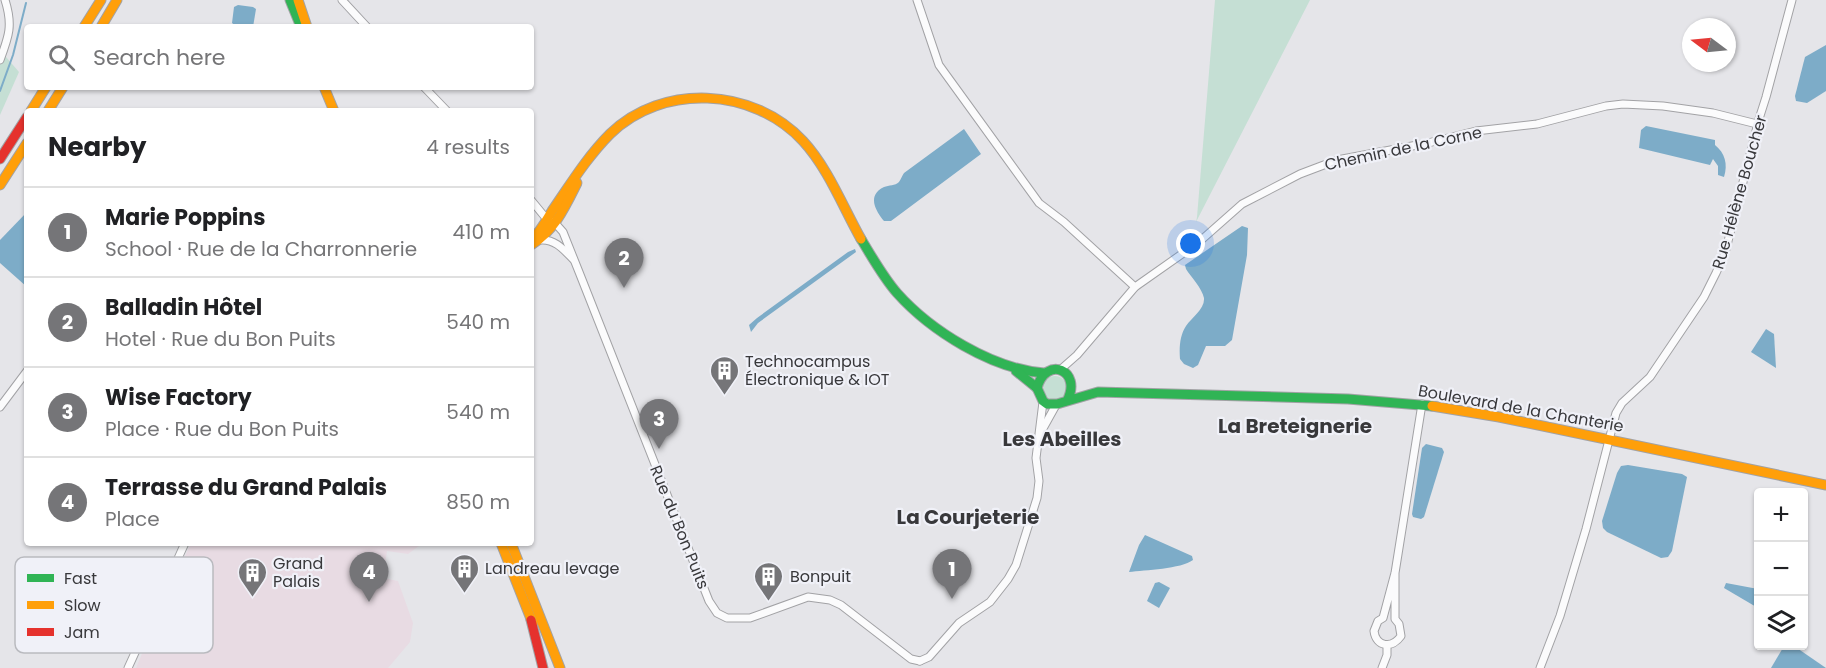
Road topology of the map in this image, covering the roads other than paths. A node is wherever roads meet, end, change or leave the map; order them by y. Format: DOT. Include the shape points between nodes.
graph roads {
  1 [pos="5,0"];
  2 [pos="101,0"];
  3 [pos="117,0"];
  4 [pos="290,0"];
  5 [pos="298,0"];
  6 [pos="342,0"];
  7 [pos="917,0"];
  8 [pos="1792,0"];
  9 [pos="86,24"];
  10 [pos="103,24"];
  11 [pos="300,24"];
  12 [pos="306,24"];
  13 [pos="365,24"];
  14 [pos="0,60"];
  15 [pos="44,90"];
  16 [pos="61,90"];
  17 [pos="325,90"];
  18 [pos="427,90"];
  19 [pos="33,108"];
  20 [pos="50,108"];
  21 [pos="333,108"];
  22 [pos="444,108"];
  23 [pos="24,122"];
  24 [pos="1757,124"];
  25 [pos="24,148"];
  26 [pos="0,159"];
  27 [pos="0,185"];
  28 [pos="534,203"];
  29 [pos="551,221"];
  30 [pos="534,242"];
  31 [pos="574,260"];
  32 [pos="1134,287"];
  33 [pos="1007,365"];
  34 [pos="1044,373"];
  35 [pos="24,375"];
  36 [pos="1067,376"];
  37 [pos="1037,388"];
  38 [pos="1098,392"];
  39 [pos="1067,401"];
  40 [pos="1043,402"];
  41 [pos="1422,404"];
  42 [pos="1056,405"];
  43 [pos="0,407"];
  44 [pos="1040,434"];
  45 [pos="1610,439"];
  46 [pos="1826,485"];
  47 [pos="502,546"];
  48 [pos="512,546"];
  49 [pos="1395,573"];
  50 [pos="1383,618"];
  51 [pos="1395,619"];
  52 [pos="531,620"];
  53 [pos="1387,645"];
  54 [pos="135,653"];
  55 [pos="919,665"];
  56 [pos="128,668"];
  57 [pos="543,668"];
  58 [pos="550,668"];
  59 [pos="560,668"];
  60 [pos="1382,668"];
  61 [pos="1540,668"];
  1 -- 14 [label="street" via="10,32"];
  2 -- 9 [label="main road"];
  3 -- 10 [label="main road"];
  4 -- 11 [label="main road"];
  5 -- 12 [label="main road"];
  6 -- 13 [label="street"];
  7 -- 32 [label="street" via="939,65 1039,203"];
  8 -- 24 [label="street, Rue Hélène Boucher"];
  15 -- 19 [label="main road"];
  16 -- 20 [label="main road"];
  17 -- 21 [label="main road"];
  18 -- 22 [label="street"];
  23 -- 26 [label="main road"];
  24 -- 32 [label="street, Chemin de la Corne" via="1713,113 1623,104 1537,124 1476,131 1337,160 1242,204 1199,242"];
  24 -- 45 [label="street, Rue Hélène Boucher" via="1725,252 1716,273 1650,377 1622,403"];
  25 -- 27 [label="main road"];
  28 -- 29 [label="street, Rue du Bon Puits"];
  29 -- 30 [label="main road"];
  29 -- 31 [label="street, Rue du Bon Puits" via="568,239"];
  29 -- 33 [label="main road" via="603,141 640,113 692,98 714,98 758,108 805,143 882,272 914,310 950,338"];
  30 -- 31 [label="street" via="548,239"];
  31 -- 55 [label="street, Rue du Bon Puits" via="717,613 739,620 808,597 830,600"];
  32 -- 36 [label="street, Chemin de la Corne" via="1077,355"];
  33 -- 34 [label="main road"];
  33 -- 37 [label="main road"];
  34 -- 36 [label="main road" via="1055,369"];
  34 -- 37 [label="main road"];
  35 -- 43 [label="street"];
  36 -- 38 [label="main road, Boulevard de la Chanterie"];
  36 -- 39 [label="main road" via="1071,396"];
  37 -- 40 [label="main road"];
  38 -- 39 [label="main road, Boulevard de la Chanterie"];
  38 -- 41 [label="main road, Boulevard de la Chanterie"];
  39 -- 42 [label="main road"];
  40 -- 42 [label="main road"];
  40 -- 44 [label="street"];
  41 -- 45 [label="main road, Boulevard de la Chanterie"];
  41 -- 49 [label="street"];
  42 -- 44 [label="street"];
  44 -- 55 [label="street" via="1037,498 1016,564 990,602 959,623"];
  45 -- 46 [label="main road, Boulevard de la Chanterie"];
  45 -- 61 [label="street, Rue Hélène Boucher" via="1560,616"];
  47 -- 52 [label="main road"];
  48 -- 59 [label="main road"];
  49 -- 50 [label="street"];
  49 -- 51 [label="street"];
  50 -- 51 [label="street"];
  50 -- 53 [label="street" via="1375,625 1375,636"];
  51 -- 53 [label="street" via="1401,636"];
  52 -- 57 [label="main road"];
  52 -- 58 [label="main road"];
  53 -- 60 [label="street"];
  54 -- 56 [label="street"];
}
